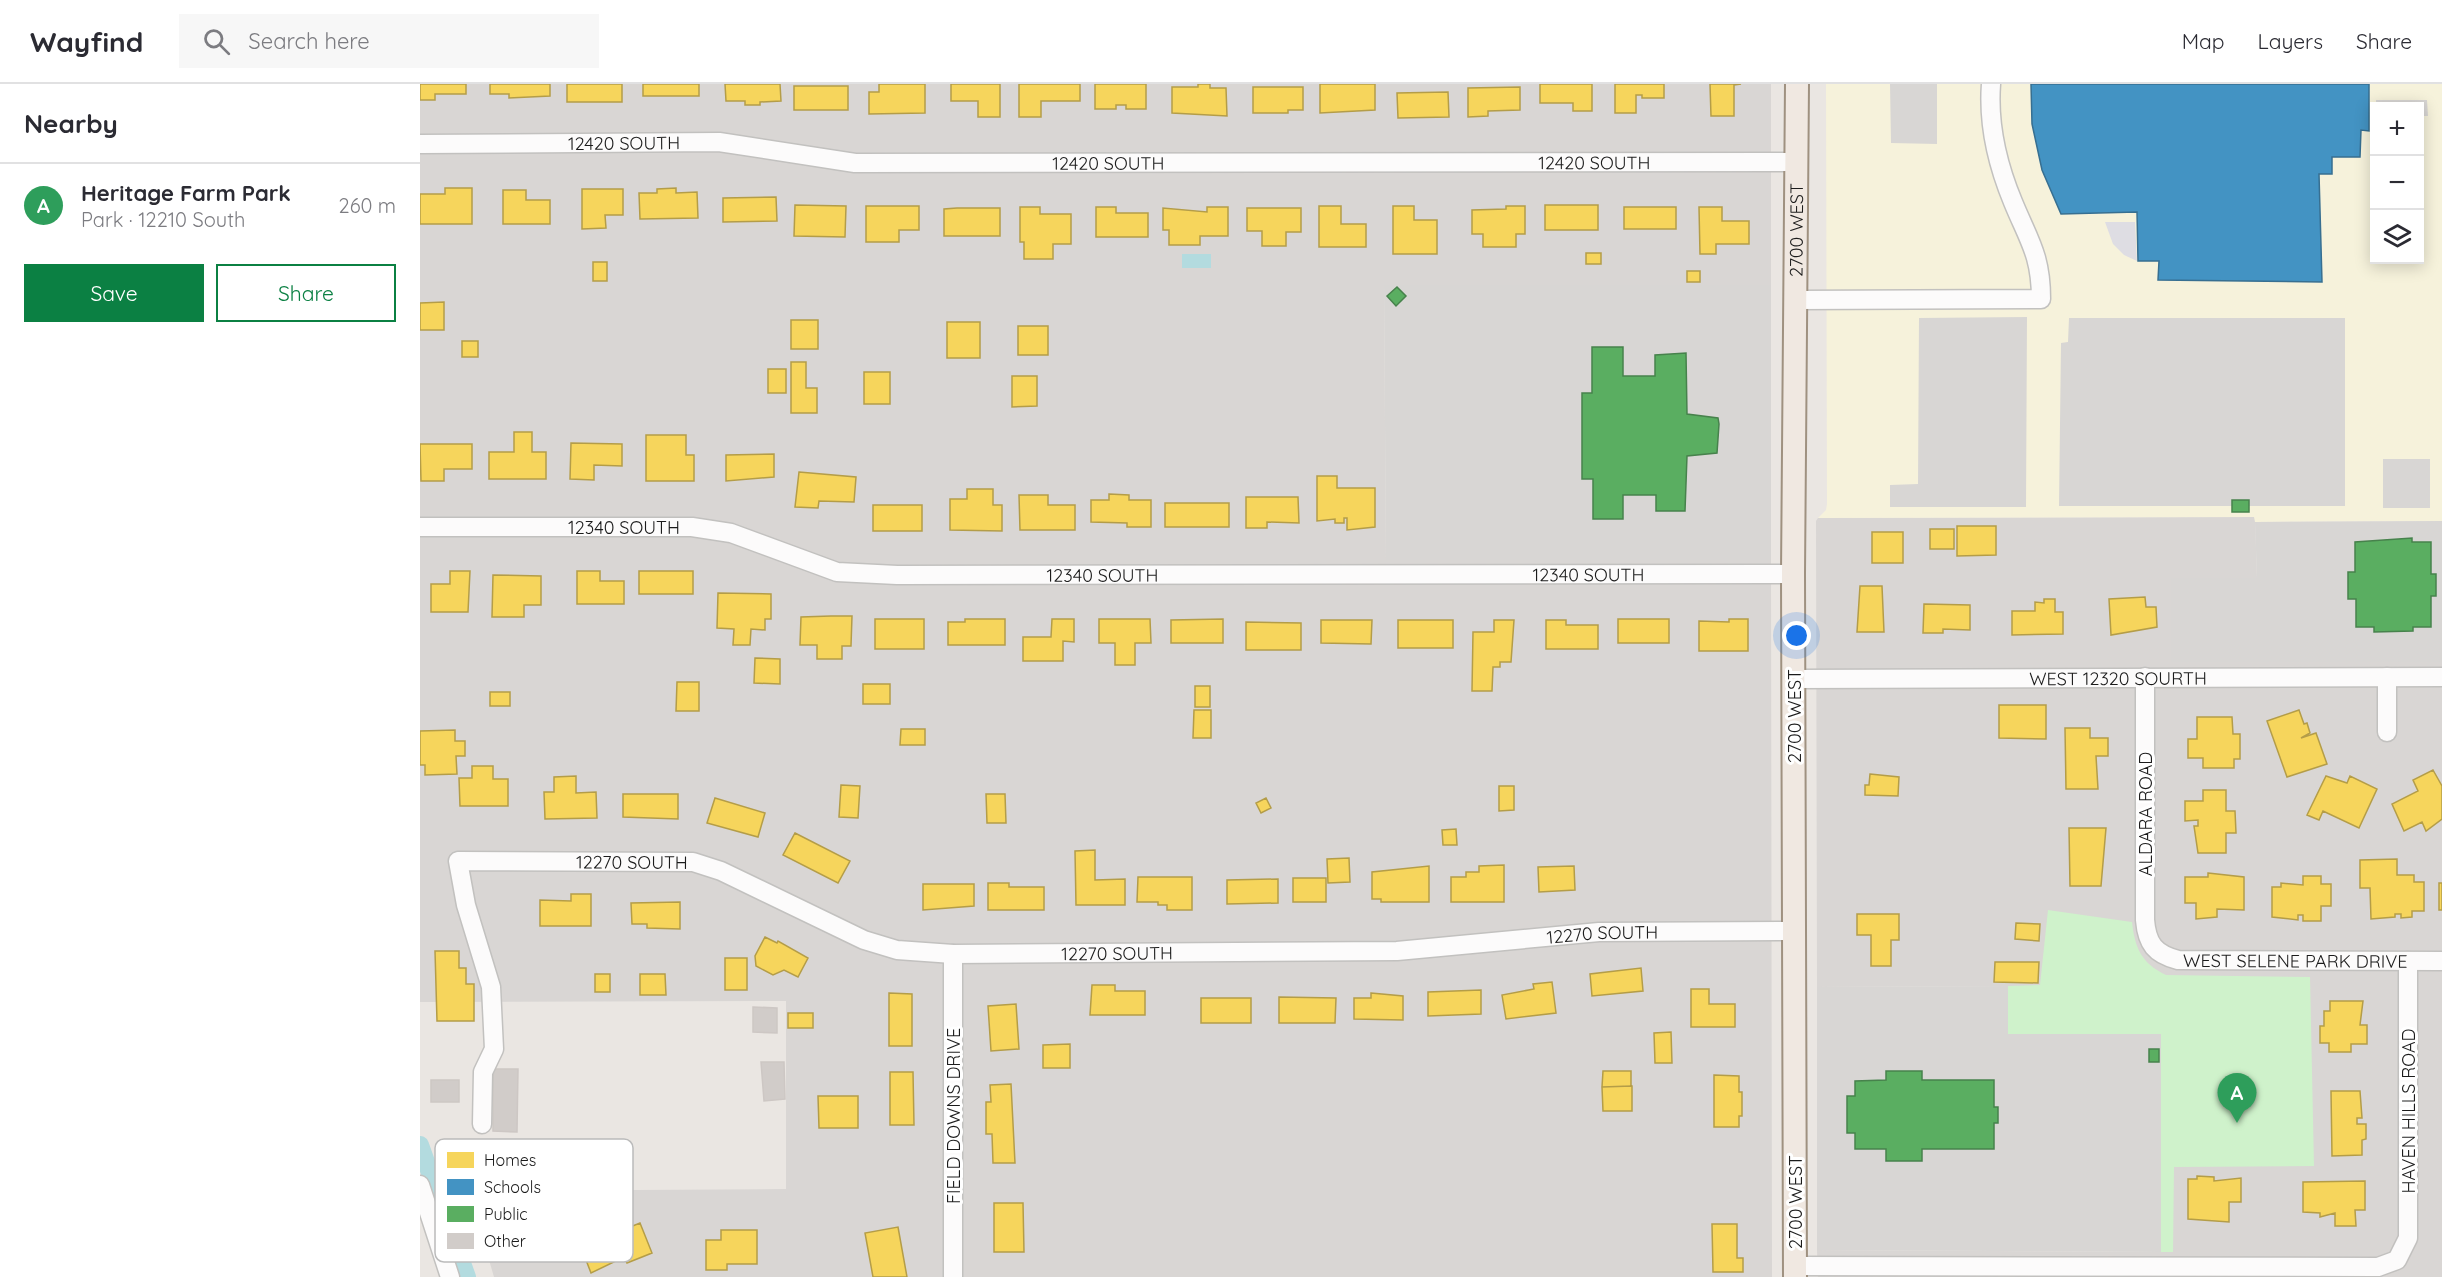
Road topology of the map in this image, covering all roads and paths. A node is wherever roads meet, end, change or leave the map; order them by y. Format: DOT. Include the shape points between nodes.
graph roads {
  1 [pos="1797,84"];
  2 [pos="1991,84"];
  3 [pos="420,144"];
  4 [pos="1797,162"];
  5 [pos="1796,300"];
  6 [pos="420,526"];
  7 [pos="1793,574"];
  8 [pos="2145,677"];
  9 [pos="2387,677"];
  10 [pos="2442,677"];
  11 [pos="1794,679"];
  12 [pos="2386,732"];
  13 [pos="1794,931"];
  14 [pos="2152,948"];
  15 [pos="953,954"];
  16 [pos="2408,961"];
  17 [pos="2442,961"];
  18 [pos="482,1124"];
  19 [pos="420,1185"];
  20 [pos="435,1231"];
  21 [pos="445,1262"];
  22 [pos="1795,1272"];
  23 [pos="450,1277"];
  24 [pos="953,1277"];
  1 -- 4 [label="main road, 2700 WEST"];
  2 -- 5 [label="street" via="1995,140 2013,203 2041,271 2041,299"];
  3 -- 4 [label="street, 12420 SOUTH" via="719,142 855,163"];
  4 -- 5 [label="main road, 2700 WEST"];
  5 -- 7 [label="main road, 2700 WEST"];
  6 -- 7 [label="street, 12340 SOUTH" via="692,526 731,533 837,572 897,575"];
  7 -- 11 [label="main road, 2700 WEST"];
  8 -- 9 [label="street, WEST 12320 SOURTH"];
  8 -- 11 [label="street, WEST 12320 SOURTH"];
  8 -- 14 [label="street, ALDARA ROAD" via="2145,920"];
  9 -- 10 [label="street, WEST 12320 SOURTH"];
  9 -- 12 [label="street"];
  11 -- 13 [label="main road, 2700 WEST"];
  13 -- 15 [label="street, 12270 SOUTH" via="1599,932 1397,951"];
  13 -- 22 [label="main road, 2700 WEST"];
  14 -- 16 [label="street, WEST SELENE PARK DRIVE" via="2178,960"];
  15 -- 18 [label="street, 12270 SOUTH" via="897,950 864,940 721,871 693,862 458,861 466,905 491,987 494,1049 483,1072"];
  15 -- 24 [label="street, FIELD DOWNS DRIVE"];
  16 -- 17 [label="street, WEST SELENE PARK DRIVE"];
  16 -- 22 [label="street, HAVEN HILLS ROAD" via="2408,1238 2397,1260 2378,1267"];
  19 -- 20 [label="street"];
  21 -- 23 [label="street"];
}
